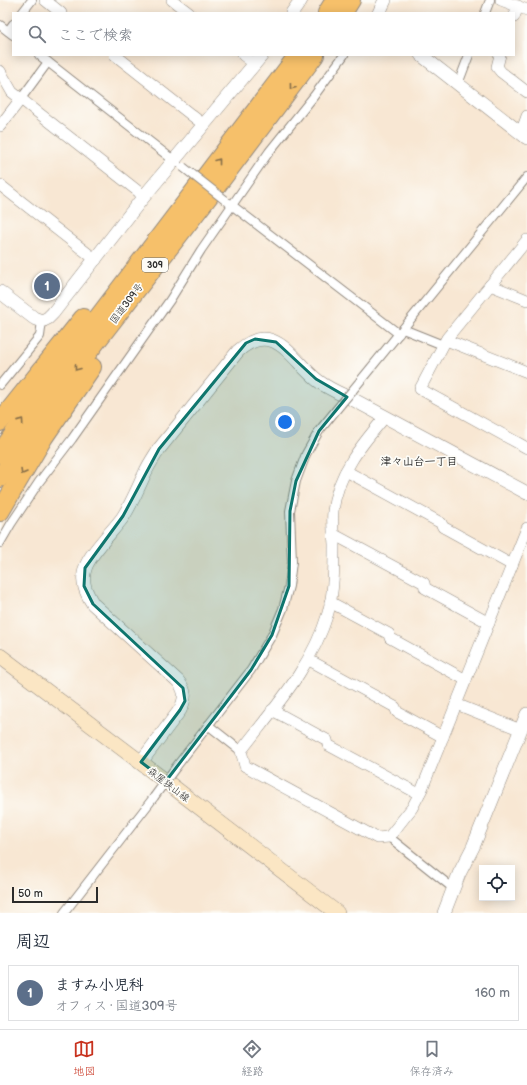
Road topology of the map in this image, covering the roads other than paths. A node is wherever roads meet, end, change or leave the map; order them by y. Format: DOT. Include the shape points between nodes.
graph roads {
  1 [pos="32,0"];
  2 [pos="44,0"];
  3 [pos="172,0"];
  4 [pos="300,0"];
  5 [pos="335,0"];
  6 [pos="351,0"];
  7 [pos="385,0"];
  8 [pos="490,0"];
  9 [pos="501,0"];
  10 [pos="523,8"];
  11 [pos="23,12"];
  12 [pos="60,12"];
  13 [pos="188,12"];
  14 [pos="293,12"];
  15 [pos="328,12"];
  16 [pos="344,12"];
  17 [pos="379,12"];
  18 [pos="485,12"];
  19 [pos="515,16"];
  20 [pos="0,25"];
  21 [pos="11,30"];
  22 [pos="40,56"];
  23 [pos="116,56"];
  24 [pos="246,56"];
  25 [pos="297,56"];
  26 [pos="314,56"];
  27 [pos="343,56"];
  28 [pos="422,56"];
  29 [pos="469,56"];
  30 [pos="500,56"];
  31 [pos="258,60"];
  32 [pos="48,62"];
  33 [pos="0,71"];
  34 [pos="458,84"];
  35 [pos="527,92"];
  36 [pos="20,100"];
  37 [pos="527,116"];
  38 [pos="204,125"];
  39 [pos="0,126"];
  40 [pos="524,136"];
  41 [pos="178,164"];
  42 [pos="527,177"];
  43 [pos="0,185"];
  44 [pos="197,188"];
  45 [pos="144,196"];
  46 [pos="232,205"];
  47 [pos="191,219"];
  48 [pos="527,240"];
  49 [pos="96,260"];
  50 [pos="490,285"];
  51 [pos="0,292"];
  52 [pos="527,300"];
  53 [pos="42,320"];
  54 [pos="401,331"];
  55 [pos="445,342"];
  56 [pos="527,372"];
  57 [pos="0,385"];
  58 [pos="385,417"];
  59 [pos="0,422"];
  60 [pos="527,448"];
  61 [pos="0,454"];
  62 [pos="346,471"];
  63 [pos="0,478"];
  64 [pos="527,494"];
  65 [pos="0,512"];
  66 [pos="527,528"];
  67 [pos="333,534"];
  68 [pos="0,543"];
  69 [pos="512,565"];
  70 [pos="330,602"];
  71 [pos="489,623"];
  72 [pos="0,656"];
  73 [pos="309,660"];
  74 [pos="466,680"];
  75 [pos="456,704"];
  76 [pos="272,710"];
  77 [pos="527,714"];
  78 [pos="208,725"];
  79 [pos="520,730"];
  80 [pos="443,737"];
  81 [pos="241,750"];
  82 [pos="141,762"];
  83 [pos="419,794"];
  84 [pos="389,837"];
  85 [pos="454,889"];
  86 [pos="64,913"];
  87 [pos="337,913"];
  88 [pos="444,913"];
  1 -- 11 [label="street"];
  2 -- 12 [label="street"];
  3 -- 13 [label="street"];
  4 -- 14 [label="street"];
  5 -- 15 [label="highway"];
  6 -- 16 [label="highway"];
  7 -- 17 [label="street"];
  8 -- 18 [label="street"];
  9 -- 10 [label="street"];
  10 -- 19 [label="street"];
  20 -- 21 [label="street"];
  22 -- 32 [label="street"];
  23 -- 38 [label="street"];
  24 -- 31 [label="street"];
  44 -- 25 [label="highway, 国道309号 / 309, one-way"];
  26 -- 47 [label="highway, 国道309号 / 309, one-way"];
  27 -- 46 [label="street" via="269,152"];
  28 -- 34 [label="street"];
  29 -- 34 [label="street"];
  30 -- 35 [label="street" via="497,67"];
  31 -- 38 [label="street"];
  32 -- 36 [label="street"];
  32 -- 41 [label="street"];
  33 -- 36 [label="street" via="12,92"];
  34 -- 40 [label="street"];
  36 -- 39 [label="street"];
  36 -- 45 [label="street"];
  37 -- 40 [label="street"];
  38 -- 41 [label="street"];
  41 -- 45 [label="street"];
  41 -- 46 [label="street, bridge"];
  42 -- 54 [label="street"];
  43 -- 49 [label="street"];
  44 -- 59 [label="highway" via="169,208"];
  61 -- 44 [label="highway, 国道309号 / 309, one-way" via="48,383"];
  45 -- 49 [label="street"];
  46 -- 54 [label="street"];
  46 -- 68 [label="street" via="170,300 39,482"];
  47 -- 63 [label="highway, 国道309号 / 309, one-way" via="76,368"];
  47 -- 65 [label="highway, one-way" via="157,278 44,437"];
  48 -- 50 [label="street"];
  49 -- 53 [label="street" via="53,314"];
  50 -- 52 [label="street"];
  50 -- 55 [label="street"];
  51 -- 53 [label="street" via="34,318"];
  53 -- 57 [label="street" via="40,336"];
  54 -- 55 [label="street"];
  54 -- 78 [label="street, bridge" via="319,430 306,454 296,481 290,511 292,562 283,609 272,635 251,670"];
  55 -- 56 [label="street"];
  55 -- 60 [label="street" via="420,389"];
  58 -- 62 [label="street" via="366,438"];
  58 -- 64 [label="street"];
  58 -- 82 [label="street" via="330,389 276,342 255,339 238,351 150,461 131,504 89,560 83,578 85,591 93,604 178,681 185,694 185,702 180,710"];
  62 -- 67 [label="street" via="336,496"];
  62 -- 69 [label="street"];
  66 -- 69 [label="street"];
  67 -- 70 [label="street" via="334,566"];
  67 -- 71 [label="street" via="424,583 425,588"];
  69 -- 71 [label="street"];
  70 -- 73 [label="street"];
  70 -- 74 [label="street"];
  71 -- 74 [label="street"];
  72 -- 82 [label="main road, 森屋狭山線"];
  73 -- 76 [label="street"];
  73 -- 80 [label="street" via="395,707 397,712"];
  74 -- 75 [label="street"];
  75 -- 79 [label="street"];
  75 -- 80 [label="street"];
  76 -- 81 [label="street"];
  76 -- 83 [label="street" via="327,740 328,745"];
  77 -- 79 [label="street"];
  78 -- 81 [label="street"];
  78 -- 86 [label="street, bridge"];
  79 -- 85 [label="street"];
  80 -- 83 [label="street"];
  81 -- 84 [label="street" via="246,766 377,838"];
  82 -- 87 [label="main road, 森屋狭山線"];
  83 -- 84 [label="street" via="412,808"];
  84 -- 85 [label="street"];
  85 -- 88 [label="street"];
}
